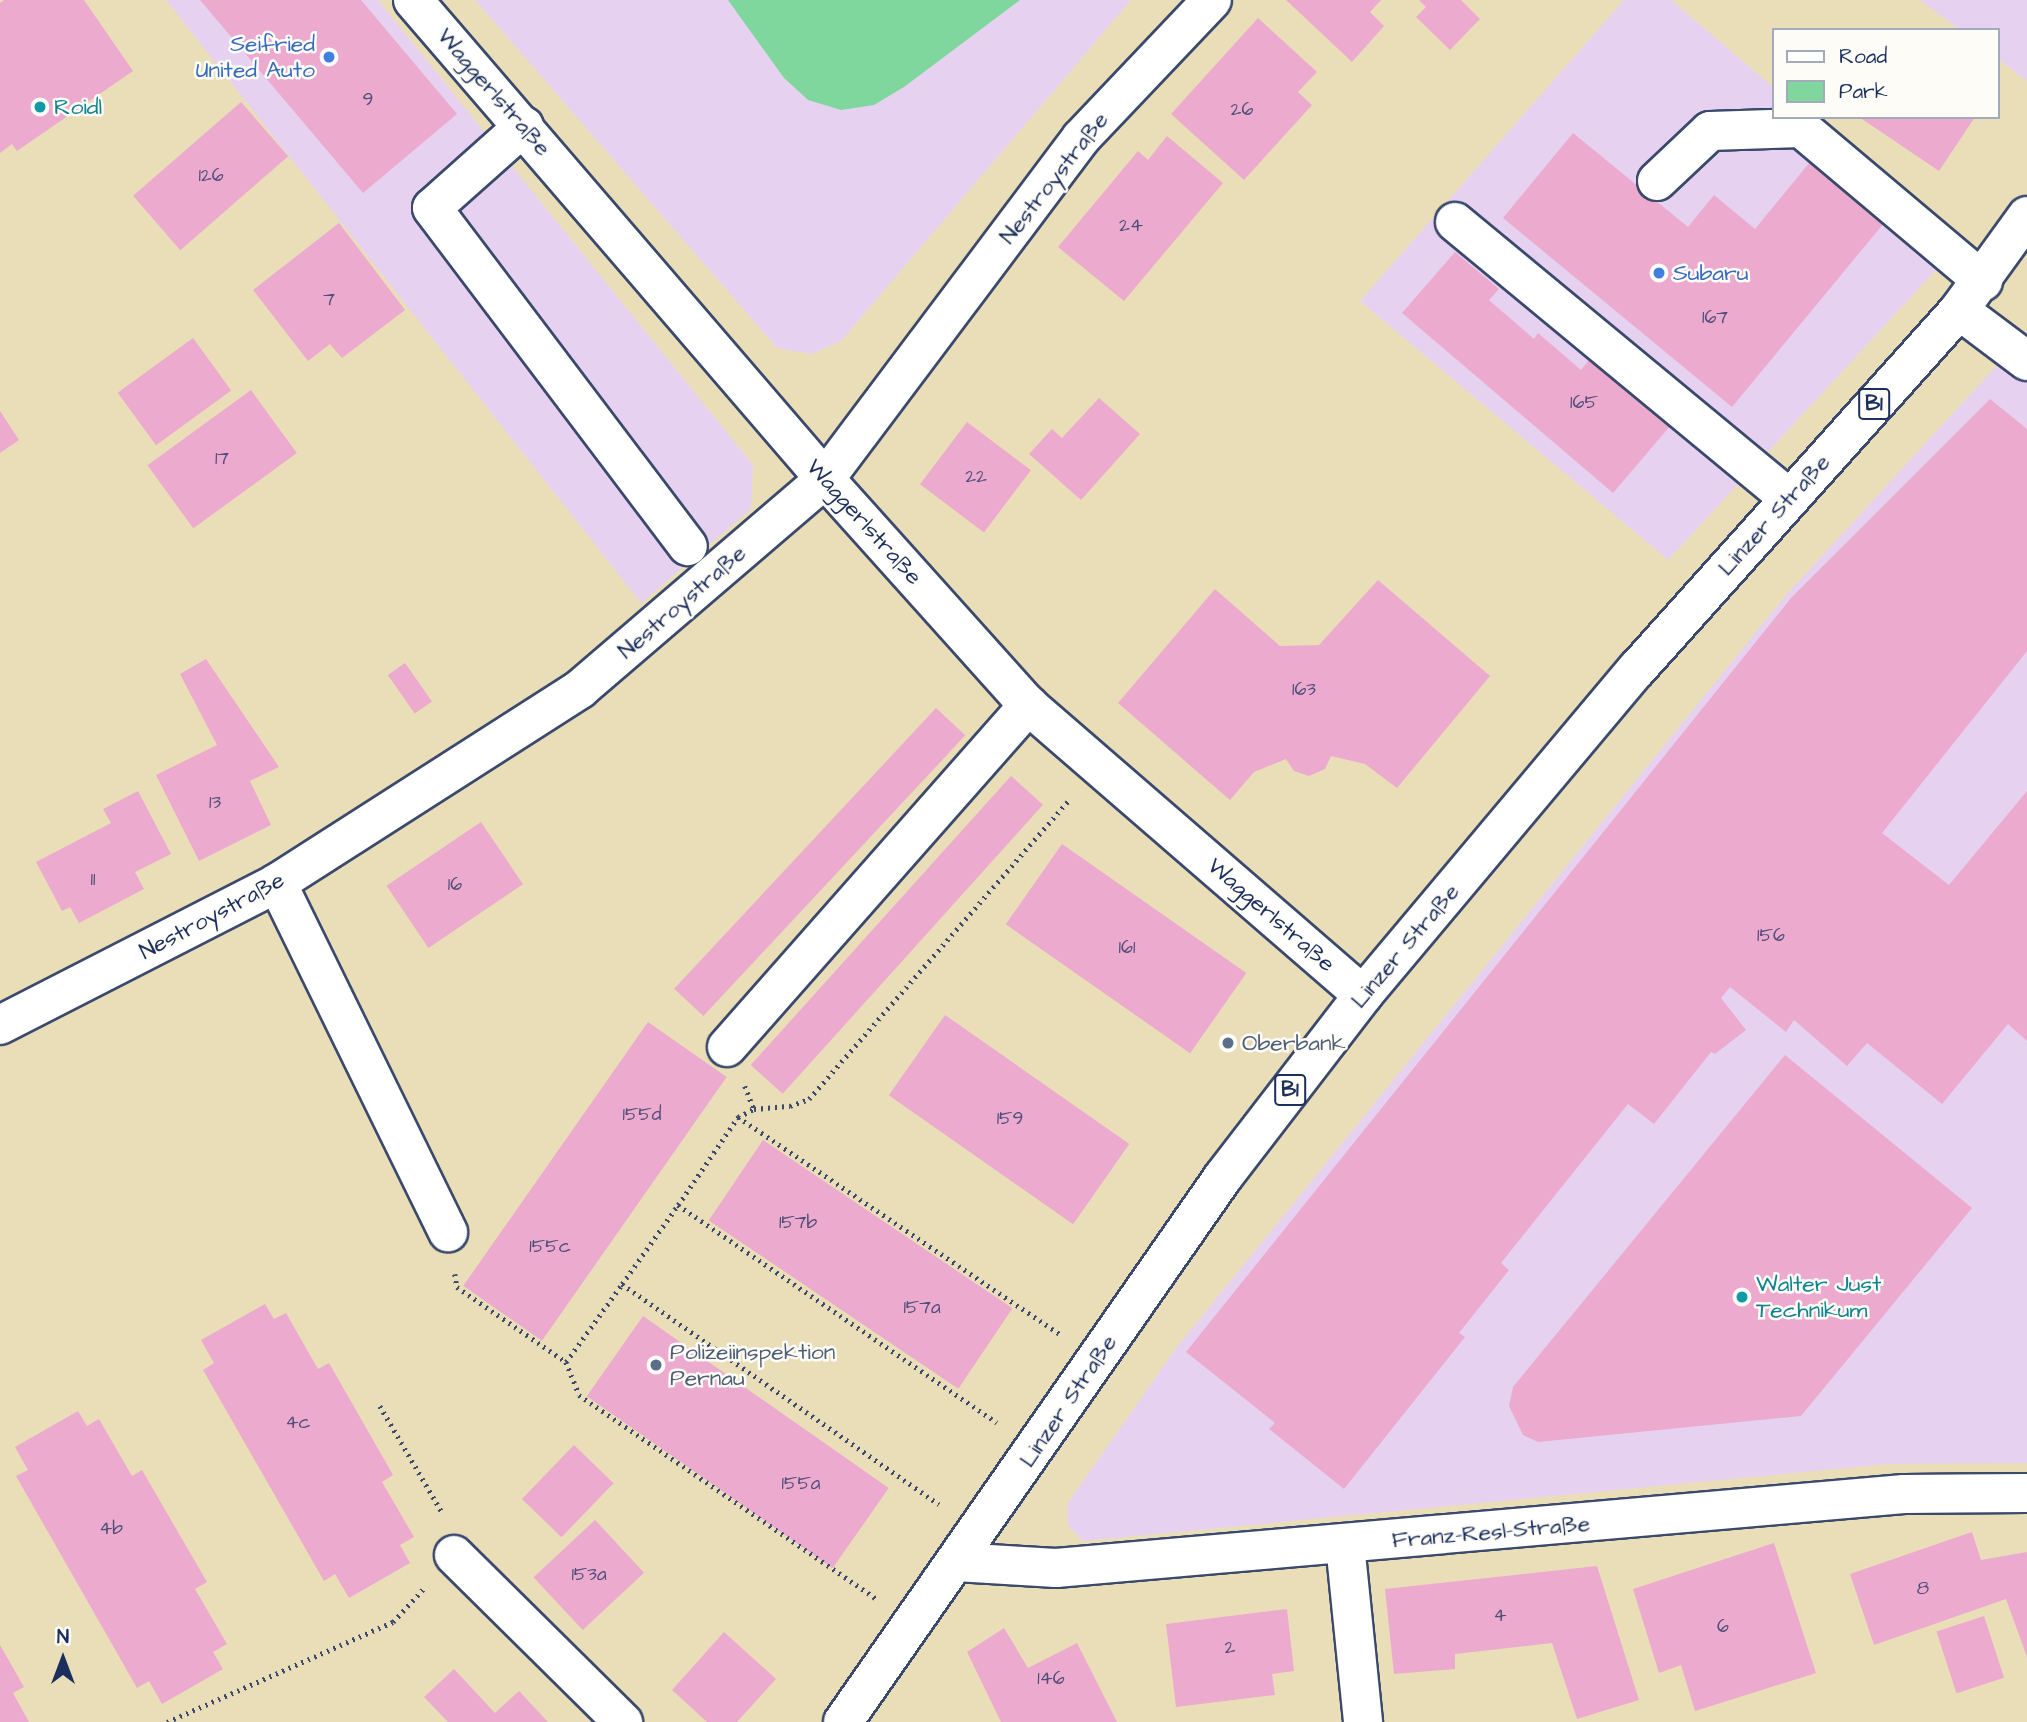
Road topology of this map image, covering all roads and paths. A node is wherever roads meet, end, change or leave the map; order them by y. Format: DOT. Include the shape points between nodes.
graph roads {
  1 [pos="414,0"];
  2 [pos="1212,0"];
  3 [pos="524,126"];
  4 [pos="1657,181"];
  5 [pos="2027,216"];
  6 [pos="1455,222"];
  7 [pos="1983,281"];
  8 [pos="1959,310"];
  9 [pos="2027,361"];
  10 [pos="825,480"];
  11 [pos="1789,498"];
  12 [pos="688,545"];
  13 [pos="1028,705"];
  14 [pos="1074,795"];
  15 [pos="277,883"];
  16 [pos="1363,995"];
  17 [pos="0,1025"];
  18 [pos="727,1047"];
  19 [pos="738,1117"];
  20 [pos="678,1205"];
  21 [pos="448,1232"];
  22 [pos="622,1284"];
  23 [pos="1096,1359"];
  24 [pos="566,1362"];
  25 [pos="380,1406"];
  26 [pos="1035,1449"];
  27 [pos="2027,1493"];
  28 [pos="977,1531"];
  29 [pos="1345,1544"];
  30 [pos="454,1555"];
  31 [pos="956,1562"];
  32 [pos="912,1622"];
  33 [pos="167,1722"];
  34 [pos="623,1722"];
  35 [pos="843,1722"];
  36 [pos="1363,1722"];
  1 -- 3 [label="street, Waggerlstraße"];
  2 -- 10 [label="street, Nestroystraße" via="1081,138"];
  3 -- 10 [label="street, Waggerlstraße"];
  3 -- 12 [label="street" via="432,208"];
  4 -- 7 [label="street" via="1710,131 1801,128"];
  5 -- 7 [label="street, Linzer Straße / B1"];
  6 -- 11 [label="street"];
  7 -- 8 [label="street, Linzer Straße / B1"];
  8 -- 9 [label="street"];
  8 -- 11 [label="street, Linzer Straße / B1"];
  10 -- 13 [label="street, Waggerlstraße"];
  10 -- 15 [label="street, Nestroystraße" via="580,689"];
  11 -- 16 [label="street, Linzer Straße / B1" via="1637,668"];
  13 -- 16 [label="street, Waggerlstraße"];
  13 -- 18 [label="street"];
  14 -- 19 [label="path" via="809,1099 754,1109"];
  15 -- 17 [label="street, Nestroystraße"];
  15 -- 21 [label="street"];
  16 -- 23 [label="street, Linzer Straße / B1" via="1223,1177"];
  19 -- 20 [label="path"];
  19 -- 23 [label="path"];
  20 -- 22 [label="path"];
  20 -- 26 [label="path"];
  21 -- 24 [label="path" via="457,1287"];
  22 -- 24 [label="path"];
  22 -- 28 [label="path"];
  23 -- 26 [label="street, Linzer Straße / B1"];
  24 -- 32 [label="path" via="579,1395"];
  25 -- 30 [label="path" via="455,1535"];
  26 -- 28 [label="street, Linzer Straße / B1"];
  27 -- 29 [label="street, Franz-Resl-Straße" via="1904,1494"];
  28 -- 31 [label="street, Linzer Straße / B1"];
  29 -- 31 [label="street, Franz-Resl-Straße" via="1056,1568"];
  29 -- 36 [label="street"];
  30 -- 33 [label="path" via="393,1622"];
  30 -- 34 [label="street"];
  31 -- 32 [label="street, Linzer Straße / B1"];
  32 -- 35 [label="street, Linzer Straße / B1"];
}
